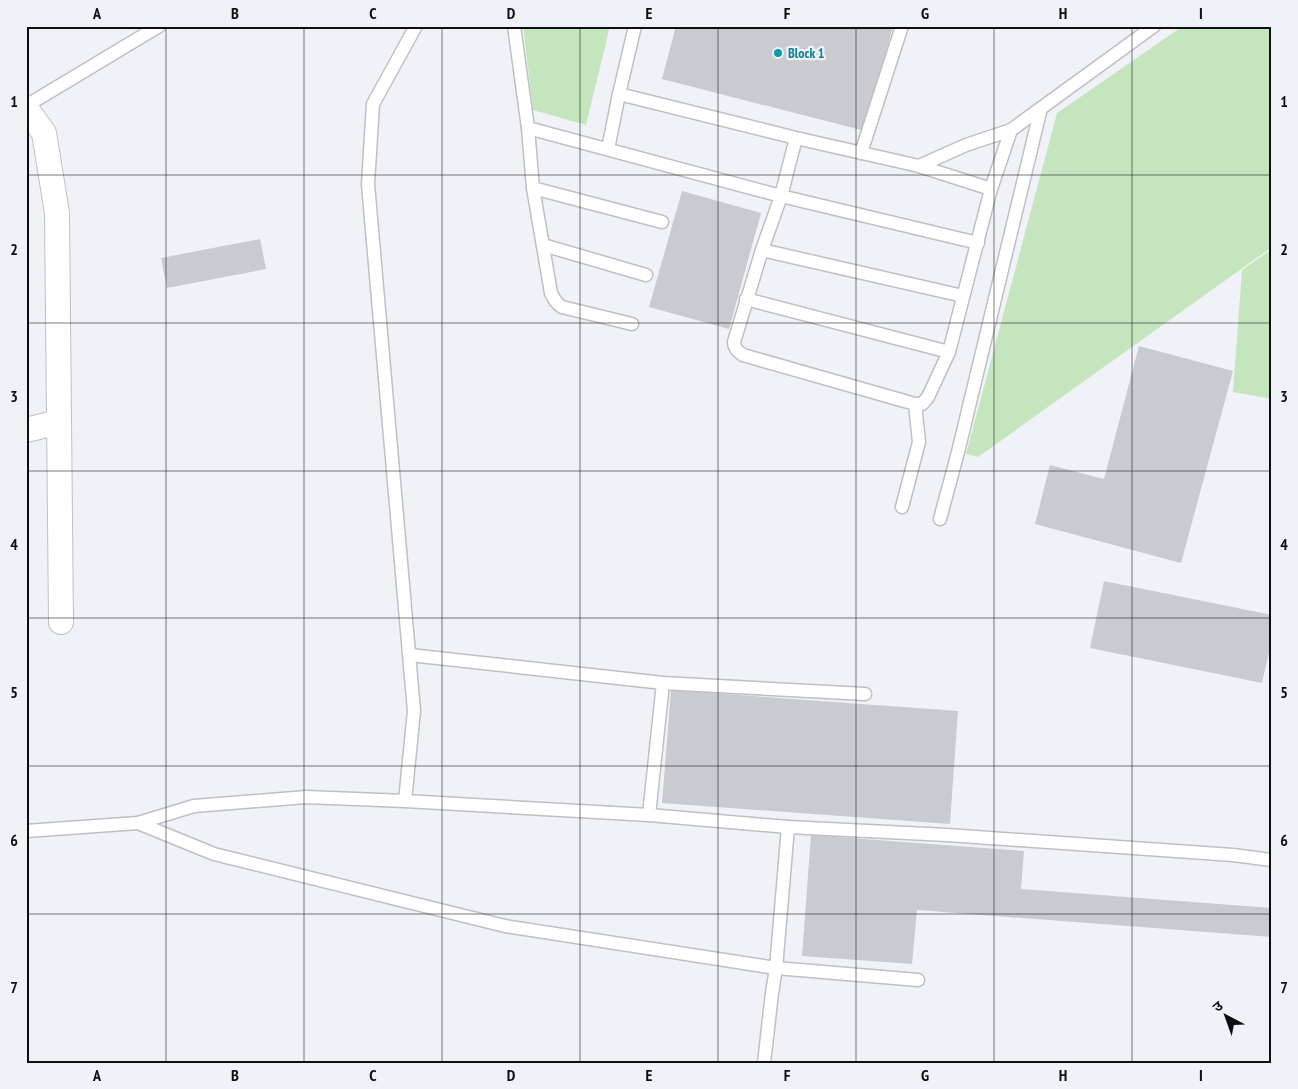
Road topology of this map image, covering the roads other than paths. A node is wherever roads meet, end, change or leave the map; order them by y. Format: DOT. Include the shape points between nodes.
graph roads {
  1 [pos="159,26"];
  2 [pos="416,26"];
  3 [pos="514,26"];
  4 [pos="635,26"];
  5 [pos="902,26"];
  6 [pos="1154,26"];
  7 [pos="619,94"];
  8 [pos="26,107"];
  9 [pos="1041,108"];
  10 [pos="528,128"];
  11 [pos="1011,130"];
  12 [pos="796,138"];
  13 [pos="608,149"];
  14 [pos="861,153"];
  15 [pos="919,166"];
  16 [pos="533,188"];
  17 [pos="991,189"];
  18 [pos="781,196"];
  19 [pos="662,222"];
  20 [pos="978,243"];
  21 [pos="544,245"];
  22 [pos="762,250"];
  23 [pos="646,275"];
  24 [pos="963,296"];
  25 [pos="746,299"];
  26 [pos="632,324"];
  27 [pos="949,352"];
  28 [pos="916,404"];
  29 [pos="59,422"];
  30 [pos="26,430"];
  31 [pos="902,507"];
  32 [pos="940,519"];
  33 [pos="61,622"];
  34 [pos="410,655"];
  35 [pos="663,683"];
  36 [pos="865,694"];
  37 [pos="405,801"];
  38 [pos="649,815"];
  39 [pos="138,823"];
  40 [pos="788,827"];
  41 [pos="26,831"];
  42 [pos="1272,860"];
  43 [pos="776,968"];
  44 [pos="918,980"];
  45 [pos="764,1063"];
  1 -- 8 [label="lane"];
  2 -- 34 [label="lane" via="373,104 368,184"];
  3 -- 10 [label="lane"];
  4 -- 7 [label="lane"];
  5 -- 14 [label="lane"];
  6 -- 9 [label="lane"];
  7 -- 12 [label="lane"];
  7 -- 13 [label="lane"];
  8 -- 29 [label="street" via="44,133 57,213"];
  9 -- 11 [label="lane"];
  9 -- 32 [label="lane"];
  10 -- 13 [label="lane"];
  10 -- 16 [label="lane"];
  11 -- 15 [label="lane"];
  11 -- 17 [label="lane"];
  12 -- 14 [label="lane"];
  12 -- 18 [label="lane"];
  13 -- 18 [label="lane"];
  14 -- 15 [label="lane"];
  15 -- 17 [label="lane"];
  16 -- 19 [label="lane"];
  16 -- 21 [label="lane"];
  17 -- 20 [label="lane"];
  18 -- 20 [label="lane"];
  18 -- 22 [label="lane"];
  20 -- 24 [label="lane"];
  21 -- 23 [label="lane"];
  21 -- 26 [label="lane" via="551,293 557,304"];
  22 -- 24 [label="lane"];
  22 -- 25 [label="lane"];
  24 -- 27 [label="lane"];
  25 -- 27 [label="lane"];
  25 -- 28 [label="lane" via="734,342 739,353"];
  27 -- 28 [label="lane" via="928,397 922,404"];
  28 -- 31 [label="lane" via="919,442"];
  29 -- 30 [label="street"];
  29 -- 33 [label="street"];
  34 -- 35 [label="lane"];
  34 -- 37 [label="lane" via="414,710"];
  35 -- 36 [label="lane"];
  35 -- 38 [label="lane"];
  37 -- 38 [label="lane"];
  37 -- 39 [label="lane" via="306,797 194,806"];
  38 -- 40 [label="lane"];
  39 -- 41 [label="lane"];
  39 -- 43 [label="lane" via="214,854 505,926"];
  40 -- 42 [label="lane" via="947,835"];
  40 -- 43 [label="lane"];
  43 -- 44 [label="lane"];
  43 -- 45 [label="lane"];
}
